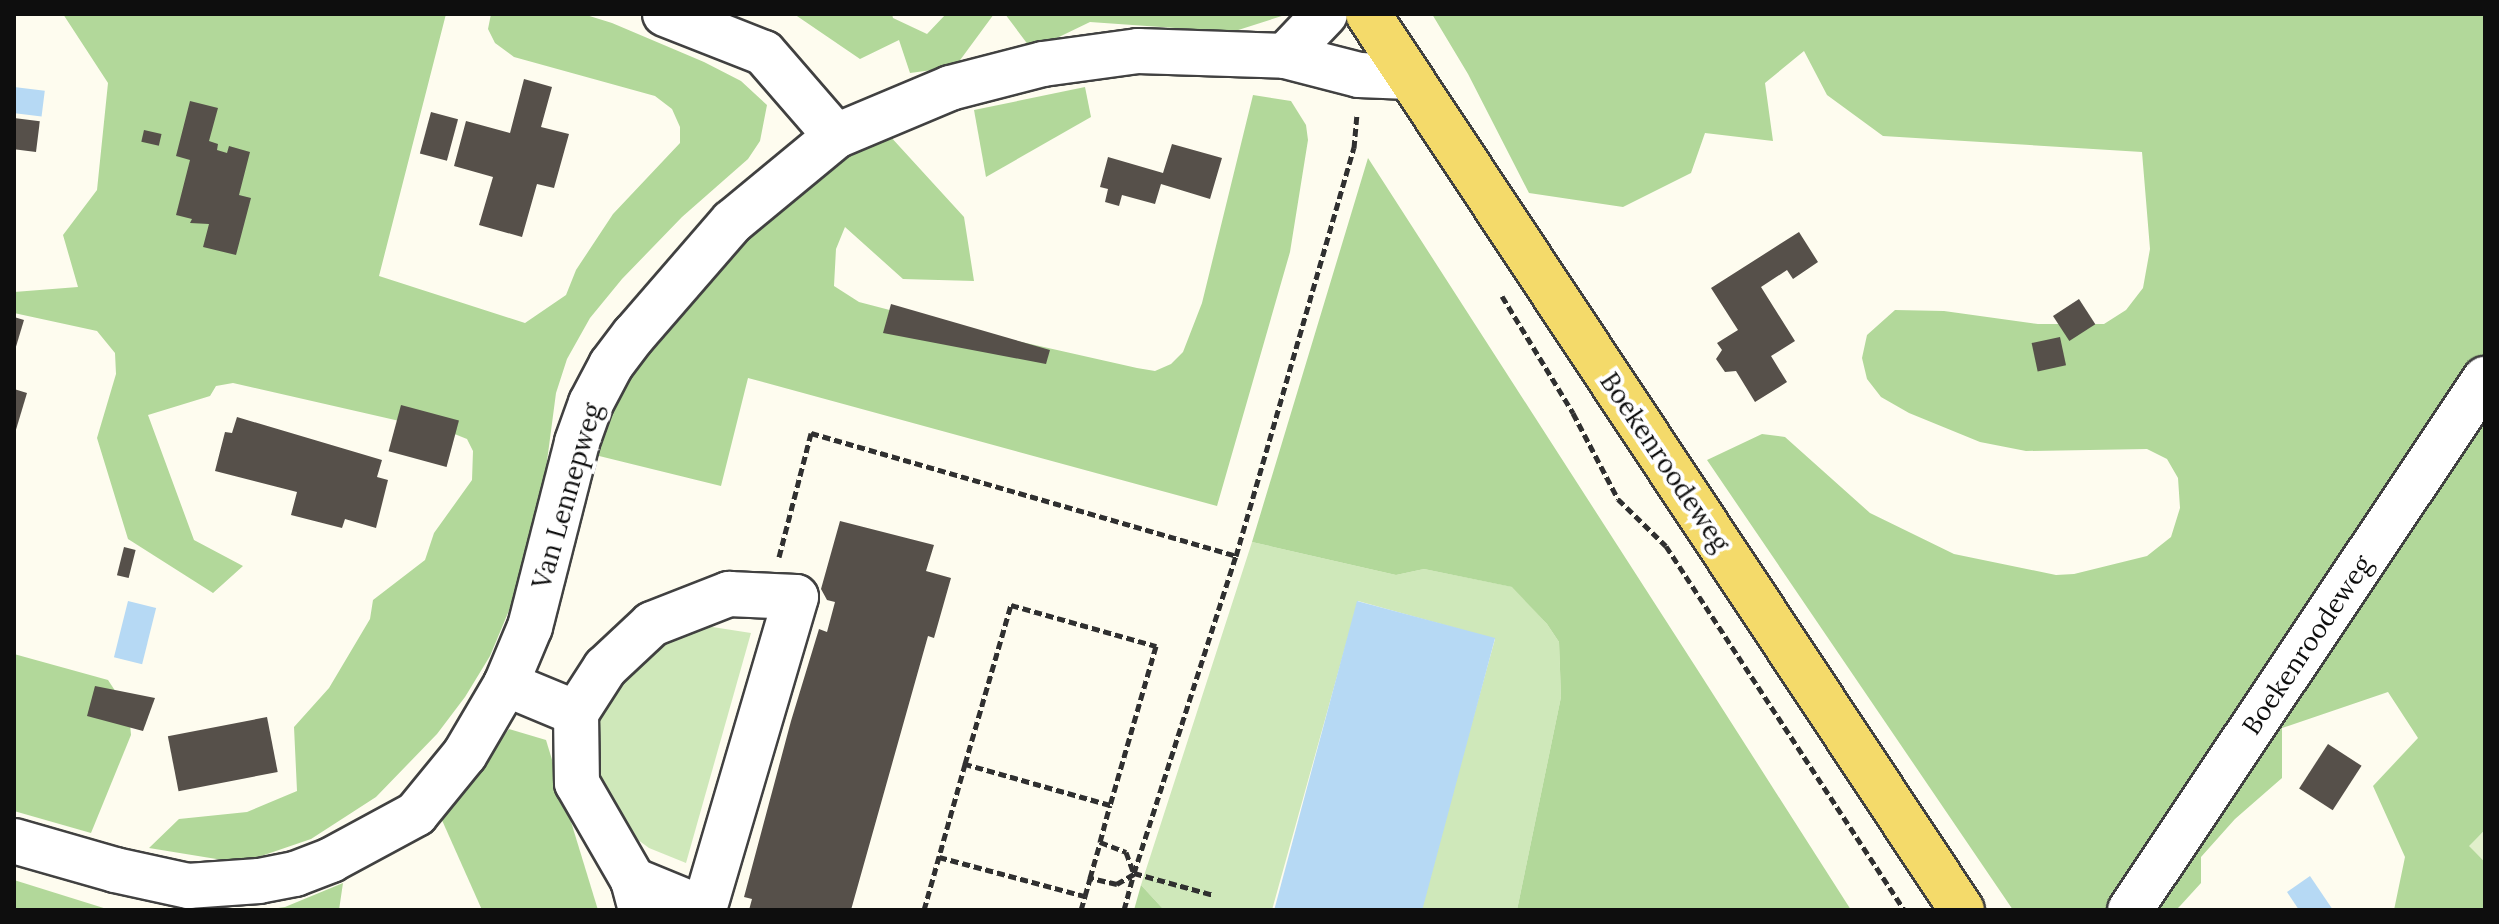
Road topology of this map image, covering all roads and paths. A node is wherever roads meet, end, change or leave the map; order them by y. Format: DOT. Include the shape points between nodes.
graph roads {
  1 [pos="665,14"];
  2 [pos="1325,14"];
  3 [pos="1368,14"];
  4 [pos="731,26"];
  5 [pos="1285,56"];
  6 [pos="1409,77"];
  7 [pos="836,136"];
  8 [pos="1354,148"];
  9 [pos="1499,292"];
  10 [pos="2485,379"];
  11 [pos="1236,556"];
  12 [pos="769,596"];
  13 [pos="506,684"];
  14 [pos="576,713"];
  15 [pos="965,764"];
  16 [pos="1110,805"];
  17 [pos="14,841"];
  18 [pos="1100,842"];
  19 [pos="939,857"];
  20 [pos="1134,874"];
  21 [pos="1090,878"];
  22 [pos="637,895"];
  23 [pos="1214,895"];
  24 [pos="1085,896"];
  25 [pos="924,910"];
  26 [pos="1081,910"];
  27 [pos="1124,910"];
  28 [pos="1904,910"];
  29 [pos="1962,910"];
  30 [pos="2130,910"];
  1 -- 4 [label="street"];
  2 -- 5 [label="street"];
  3 -- 6 [label="main road, Boekenroodeweg"];
  4 -- 7 [label="street" via="764,53"];
  5 -- 6 [label="street, Van Lennepweg" via="1359,75"];
  5 -- 7 [label="street, Van Lennepweg" via="1138,51 1043,64 950,88"];
  6 -- 29 [label="main road, Boekenroodeweg"];
  7 -- 13 [label="street, Van Lennepweg" via="732,222 611,365 577,442 530,627"];
  8 -- 11 [label="path"];
  9 -- 28 [label="path, Boekenroodeweg" via="1618,499 1666,546"];
  10 -- 30 [label="street, Boekenroodeweg"];
  11 -- 12 [label="path" via="811,433"];
  11 -- 20 [label="path"];
  12 -- 14 [label="street" via="729,594 652,624 605,668"];
  12 -- 22 [label="street" via="796,597 704,909"];
  13 -- 14 [label="street"];
  13 -- 17 [label="street, Van Lennepweg" via="465,754 416,814 295,874 188,886"];
  14 -- 22 [label="street" via="577,783"];
  15 -- 16 [label="path"];
  15 -- 16 [label="path" via="1011,605 1156,646"];
  15 -- 19 [label="path"];
  16 -- 18 [label="path"];
  18 -- 20 [label="path" via="1126,852"];
  18 -- 21 [label="path"];
  19 -- 24 [label="path"];
  19 -- 25 [label="path"];
  20 -- 21 [label="path" via="1117,884"];
  20 -- 23 [label="path"];
  20 -- 27 [label="path"];
  21 -- 24 [label="path"];
  24 -- 26 [label="path"];
}
